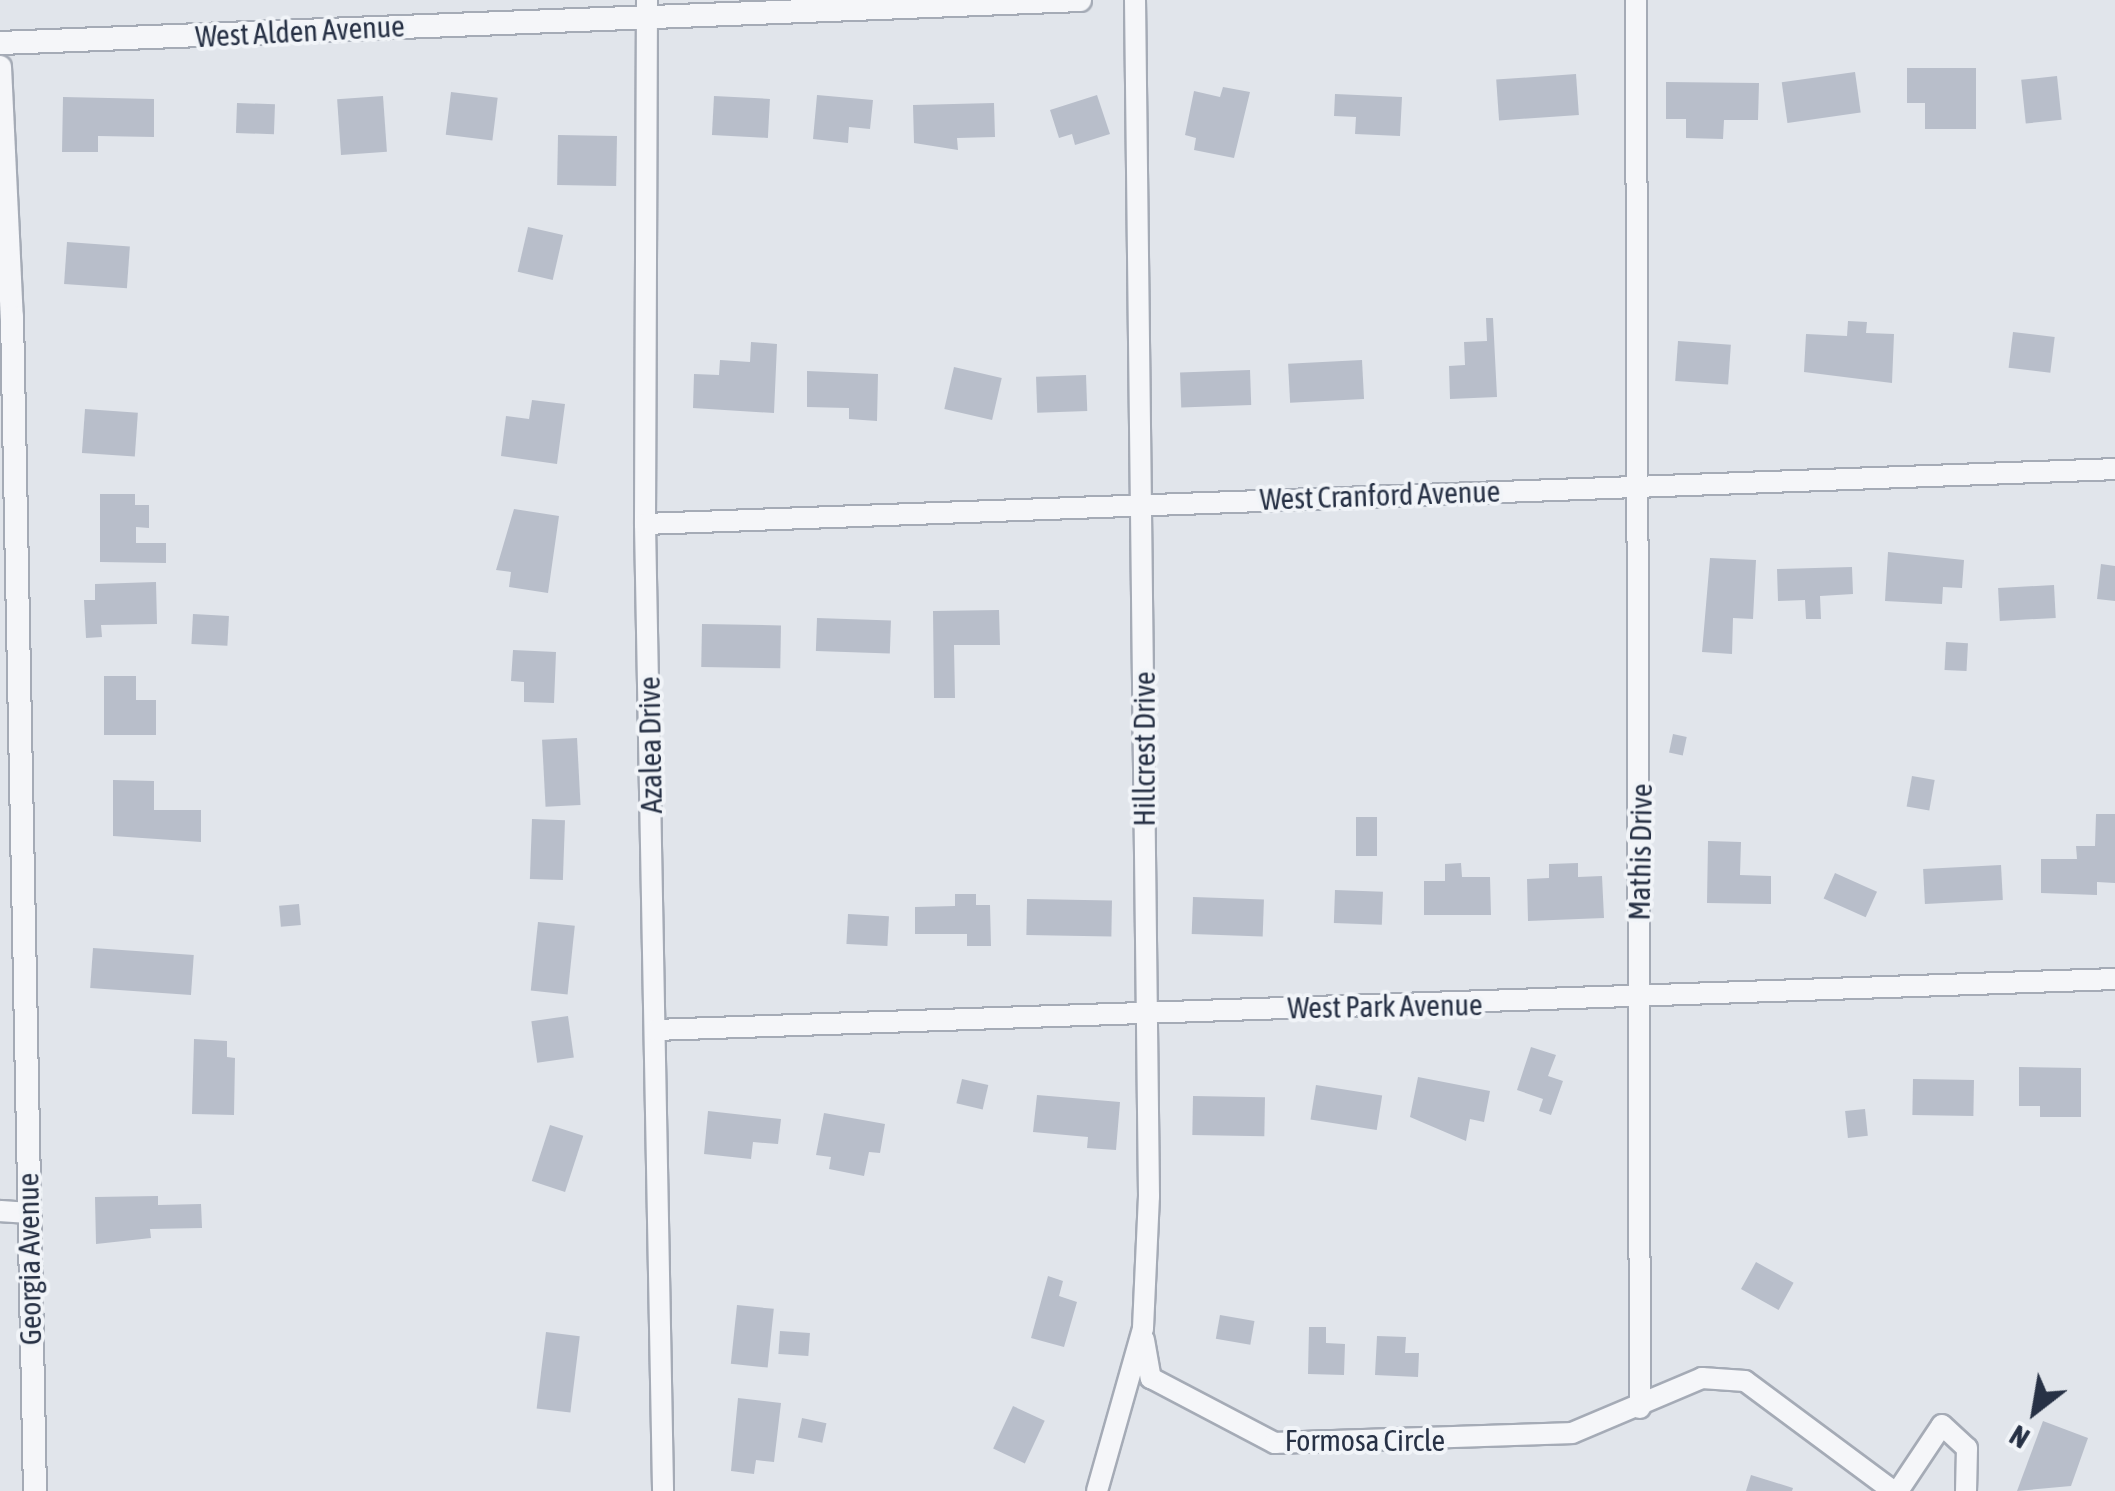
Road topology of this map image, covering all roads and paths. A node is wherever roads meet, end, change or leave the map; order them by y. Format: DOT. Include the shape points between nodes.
graph roads {
  1 [pos="1080,0"];
  2 [pos="1134,0"];
  3 [pos="1636,0"];
  4 [pos="646,10"];
  5 [pos="0,44"];
  6 [pos="0,67"];
  7 [pos="2115,469"];
  8 [pos="1636,486"];
  9 [pos="1145,505"];
  10 [pos="645,524"];
  11 [pos="8,612"];
  12 [pos="2115,979"];
  13 [pos="1638,1000"];
  14 [pos="1148,1014"];
  15 [pos="655,1030"];
  16 [pos="0,1211"];
  17 [pos="27,1212"];
  18 [pos="1142,1328"];
  19 [pos="1640,1408"];
  20 [pos="35,1491"];
  21 [pos="663,1491"];
  22 [pos="1097,1491"];
  23 [pos="1896,1491"];
  24 [pos="1966,1491"];
  1 -- 4 [label="street, West Alden Avenue"];
  2 -- 9 [label="street, Hillcrest Drive"];
  3 -- 8 [label="street, Mathis Drive"];
  4 -- 5 [label="street, West Alden Avenue"];
  4 -- 10 [label="street, Azalea Drive"];
  6 -- 11 [label="street, Georgia Avenue"];
  7 -- 8 [label="street, West Cranford Avenue"];
  8 -- 9 [label="street, West Cranford Avenue"];
  8 -- 13 [label="street, Mathis Drive"];
  9 -- 10 [label="street, West Cranford Avenue"];
  9 -- 14 [label="street, Hillcrest Drive"];
  10 -- 15 [label="street, Azalea Drive"];
  11 -- 17 [label="street, Georgia Avenue"];
  12 -- 13 [label="street, West Park Avenue"];
  13 -- 14 [label="street, West Park Avenue"];
  13 -- 19 [label="street, Mathis Drive"];
  14 -- 15 [label="street, West Park Avenue"];
  14 -- 18 [label="street, Hillcrest Drive"];
  15 -- 21 [label="street, Azalea Drive"];
  16 -- 17 [label="street"];
  17 -- 20 [label="street, Georgia Avenue"];
  18 -- 19 [label="street, Formosa Circle" via="1151,1378 1275,1443 1572,1433"];
  18 -- 22 [label="street, Hillcrest Drive"];
  19 -- 23 [label="street" via="1702,1378 1745,1380"];
  23 -- 24 [label="street" via="1942,1425 1967,1448"];
}
